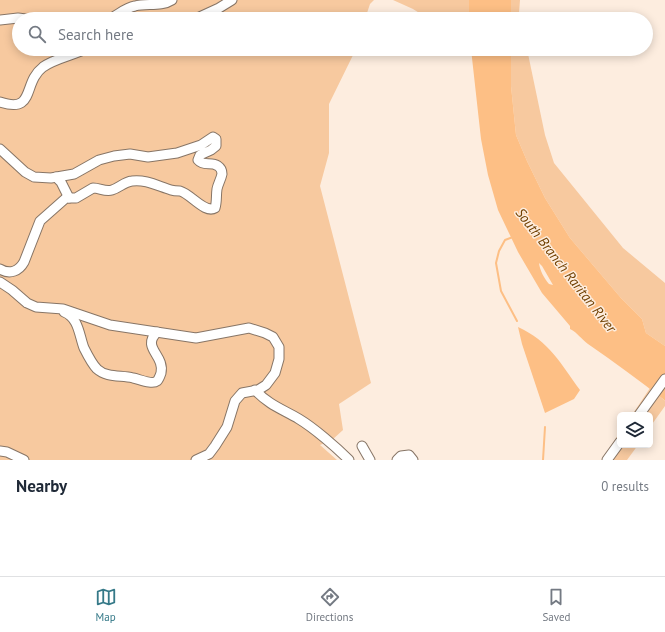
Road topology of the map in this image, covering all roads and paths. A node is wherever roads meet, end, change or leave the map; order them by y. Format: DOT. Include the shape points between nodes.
graph roads {
  1 [pos="172,0"];
  2 [pos="232,0"];
  3 [pos="122,12"];
  4 [pos="210,12"];
  5 [pos="12,19"];
  6 [pos="0,20"];
  7 [pos="68,56"];
  8 [pos="0,102"];
  9 [pos="0,149"];
  10 [pos="56,177"];
  11 [pos="69,198"];
  12 [pos="2,271"];
  13 [pos="1,282"];
  14 [pos="45,307"];
  15 [pos="157,332"];
  16 [pos="665,379"];
  17 [pos="256,390"];
  18 [pos="641,412"];
  19 [pos="362,446"];
  20 [pos="617,446"];
  21 [pos="0,451"];
  22 [pos="24,460"];
  23 [pos="196,460"];
  24 [pos="349,460"];
  25 [pos="370,460"];
  26 [pos="397,460"];
  27 [pos="414,460"];
  28 [pos="607,460"];
  1 -- 3 [label="street" via="161,4 137,5"];
  2 -- 4 [label="street"];
  5 -- 6 [label="street"];
  7 -- 8 [label="street" via="45,65 38,71 22,103 15,105"];
  9 -- 10 [label="street" via="34,177"];
  10 -- 11 [label="street"];
  10 -- 11 [label="street" via="74,174 99,160 114,156 164,155 193,148 213,137 216,140 216,146 200,155 198,160 221,169 216,204 212,210 208,210 182,192 139,181 126,183 112,190 93,188 80,196"];
  11 -- 12 [label="street" via="40,221 21,268 16,271"];
  12 -- 13 [label="street"];
  13 -- 14 [label="street" via="27,303"];
  14 -- 15 [label="street" via="63,309 110,325"];
  14 -- 15 [label="street" via="72,317 84,348 97,369 114,376 149,382 158,380 162,369 161,362 151,342"];
  15 -- 17 [label="street" via="196,338 249,328 273,337 279,347 275,373 266,385"];
  16 -- 18 [label="street"];
  17 -- 23 [label="street" via="242,393 235,401 227,427 215,446 209,454"];
  17 -- 24 [label="street" via="263,399 299,419"];
  19 -- 25 [label="street"];
  20 -- 28 [label="street"];
  21 -- 22 [label="street"];
  26 -- 27 [label="street" via="401,456 409,455"];
}
